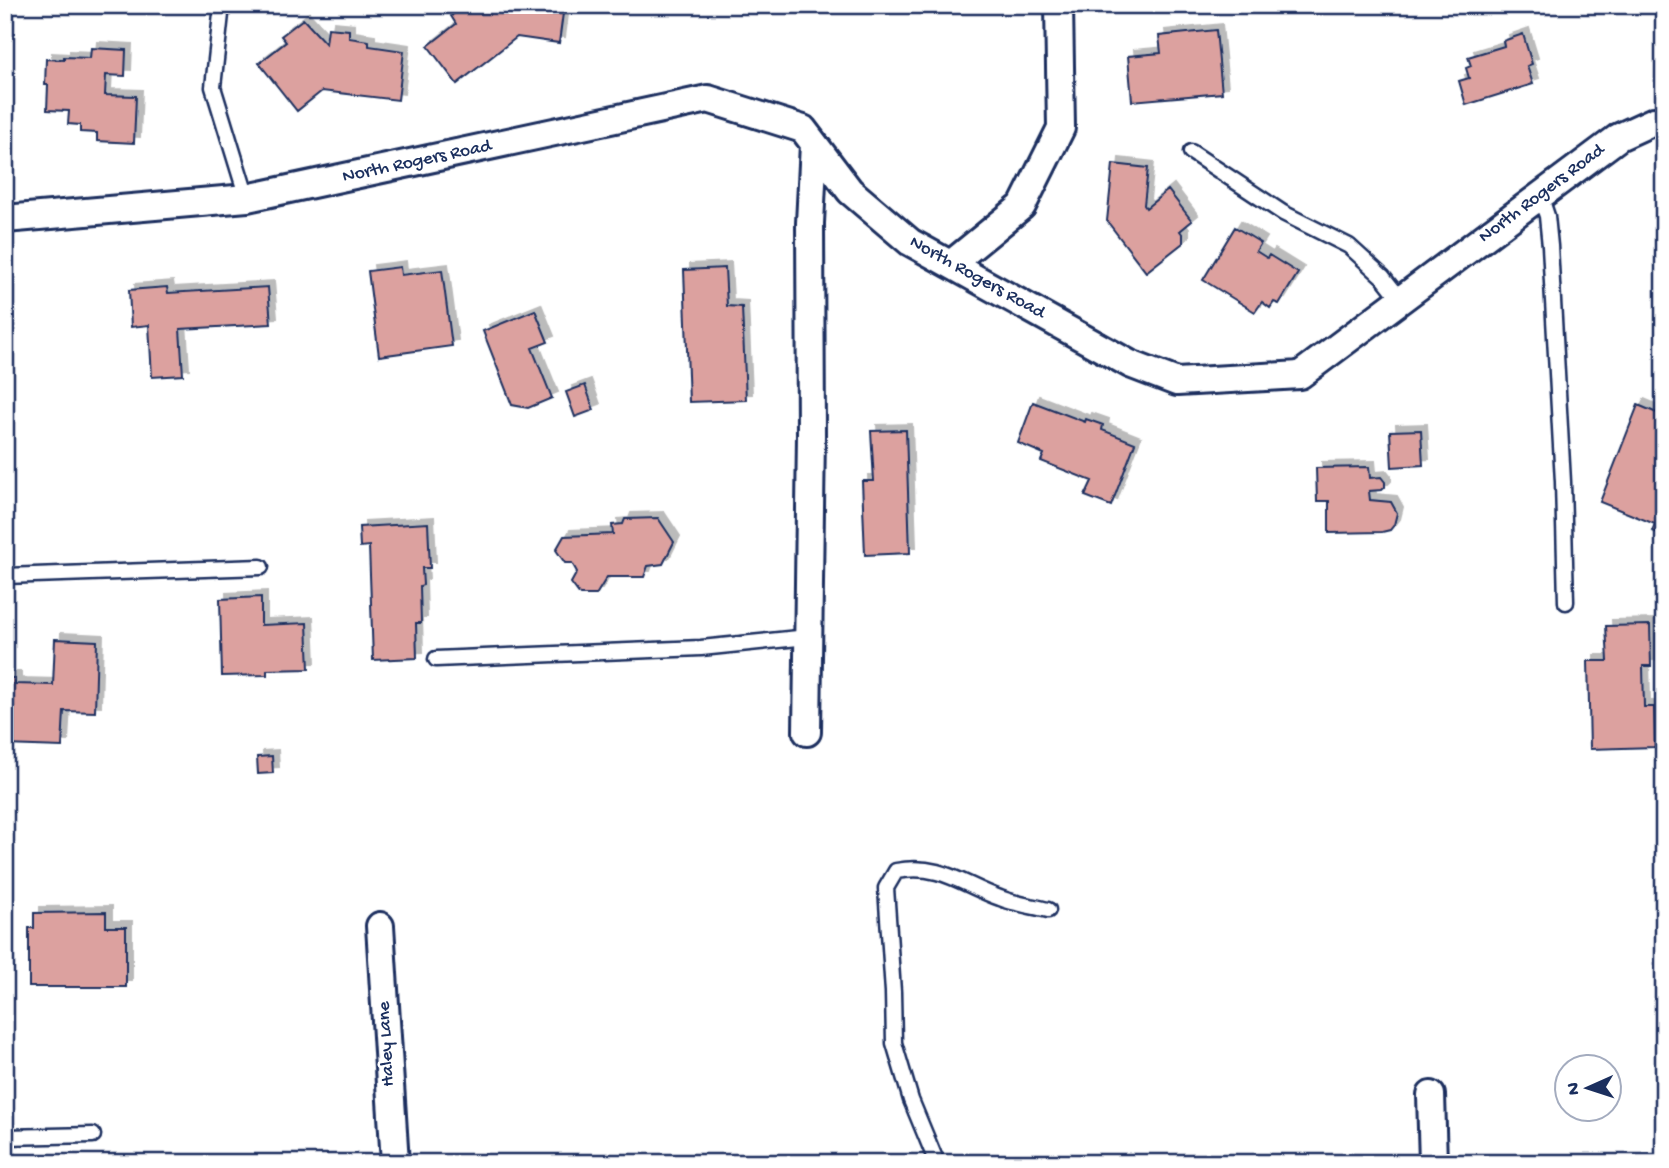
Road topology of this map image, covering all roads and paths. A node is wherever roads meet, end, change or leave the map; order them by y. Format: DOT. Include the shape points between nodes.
graph roads {
  1 [pos="222,5"];
  2 [pos="1059,5"];
  3 [pos="1664,121"];
  4 [pos="814,144"];
  5 [pos="1191,152"];
  6 [pos="1540,195"];
  7 [pos="247,198"];
  8 [pos="5,219"];
  9 [pos="951,264"];
  10 [pos="1401,300"];
  11 [pos="261,567"];
  12 [pos="5,576"];
  13 [pos="1566,601"];
  14 [pos="808,637"];
  15 [pos="436,659"];
  16 [pos="807,732"];
  17 [pos="1048,909"];
  18 [pos="380,926"];
  19 [pos="1431,1095"];
  20 [pos="93,1135"];
  21 [pos="5,1137"];
  22 [pos="394,1163"];
  23 [pos="936,1163"];
  24 [pos="1433,1163"];
  1 -- 7 [label="lane" via="214,87"];
  2 -- 9 [label="street" via="1061,128 1022,206"];
  3 -- 6 [label="street, North Rogers Road" via="1619,137"];
  4 -- 7 [label="street, North Rogers Road" via="803,129 709,99"];
  4 -- 9 [label="street, North Rogers Road" via="850,191 910,242"];
  4 -- 14 [label="street"];
  5 -- 10 [label="lane" via="1283,212 1349,246"];
  6 -- 10 [label="street, North Rogers Road"];
  6 -- 13 [label="lane" via="1550,246"];
  7 -- 8 [label="street, North Rogers Road"];
  9 -- 10 [label="street, North Rogers Road" via="1130,364 1177,382 1300,375"];
  11 -- 12 [label="lane"];
  14 -- 15 [label="lane" via="701,648"];
  14 -- 16 [label="street"];
  17 -- 23 [label="lane" via="1001,899 947,873 912,868 896,872 886,888 894,1043"];
  18 -- 22 [label="street, Haley Lane"];
  19 -- 24 [label="street"];
  20 -- 21 [label="lane"];
}
